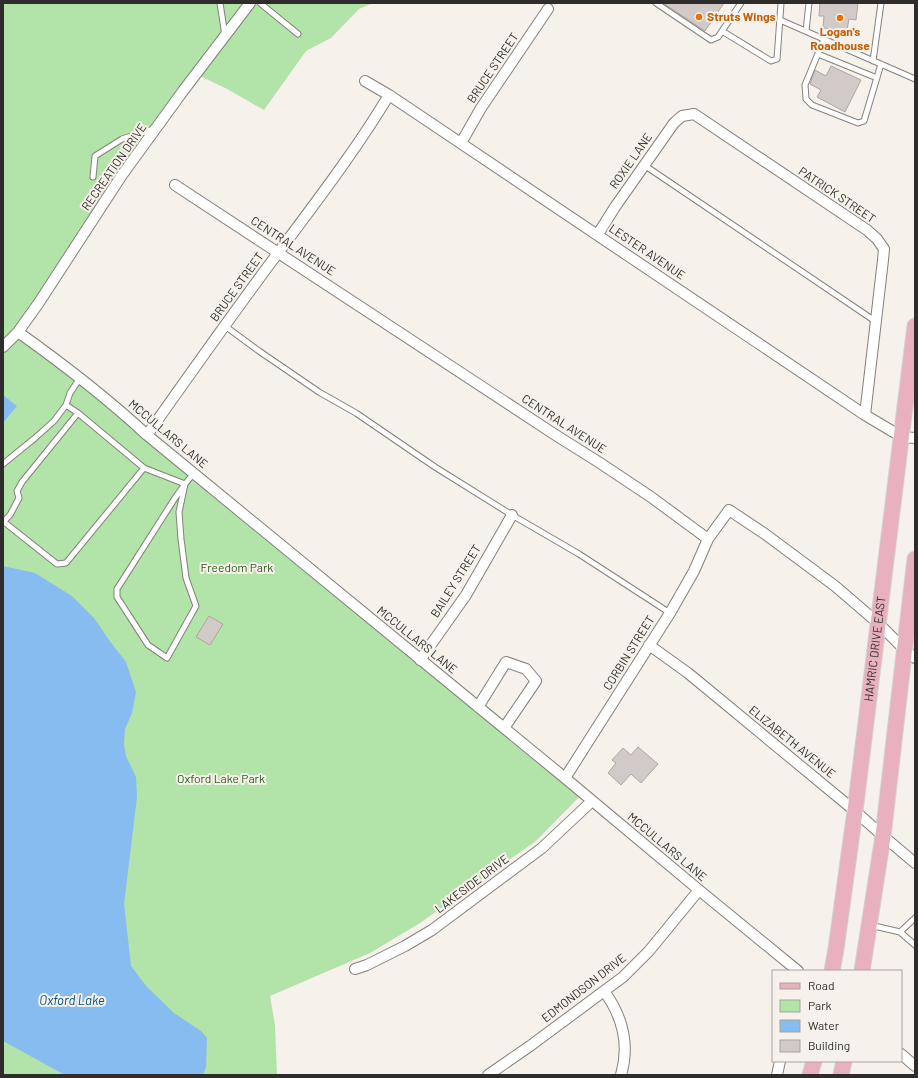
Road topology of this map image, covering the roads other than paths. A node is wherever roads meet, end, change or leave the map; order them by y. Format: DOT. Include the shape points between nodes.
graph roads {
  1 [pos="220,3"];
  2 [pos="250,3"];
  3 [pos="260,3"];
  4 [pos="656,3"];
  5 [pos="740,3"];
  6 [pos="781,3"];
  7 [pos="809,3"];
  8 [pos="881,3"];
  9 [pos="548,9"];
  10 [pos="780,20"];
  11 [pos="722,31"];
  12 [pos="806,31"];
  13 [pos="298,34"];
  14 [pos="225,37"];
  15 [pos="824,39"];
  16 [pos="818,54"];
  17 [pos="873,60"];
  18 [pos="881,64"];
  19 [pos="877,78"];
  20 [pos="915,79"];
  21 [pos="365,81"];
  22 [pos="389,95"];
  23 [pos="694,114"];
  24 [pos="156,128"];
  25 [pos="461,143"];
  26 [pos="644,165"];
  27 [pos="93,177"];
  28 [pos="175,184"];
  29 [pos="598,234"];
  30 [pos="278,253"];
  31 [pos="875,321"];
  32 [pos="225,326"];
  33 [pos="915,330"];
  34 [pos="18,332"];
  35 [pos="3,347"];
  36 [pos="80,378"];
  37 [pos="66,404"];
  38 [pos="78,413"];
  39 [pos="865,415"];
  40 [pos="147,435"];
  41 [pos="908,438"];
  42 [pos="3,464"];
  43 [pos="144,468"];
  44 [pos="194,473"];
  45 [pos="185,484"];
  46 [pos="512,515"];
  47 [pos="3,522"];
  48 [pos="708,538"];
  49 [pos="915,559"];
  50 [pos="670,613"];
  51 [pos="878,623"];
  52 [pos="649,646"];
  53 [pos="910,653"];
  54 [pos="420,660"];
  55 [pos="478,707"];
  56 [pos="504,728"];
  57 [pos="565,778"];
  58 [pos="592,800"];
  59 [pos="855,811"];
  60 [pos="883,836"];
  61 [pos="915,863"];
  62 [pos="699,890"];
  63 [pos="915,918"];
  64 [pos="869,924"];
  65 [pos="900,932"];
  66 [pos="915,945"];
  67 [pos="355,969"];
  68 [pos="797,970"];
  69 [pos="832,970"];
  70 [pos="862,970"];
  71 [pos="604,991"];
  72 [pos="902,1055"];
  73 [pos="780,1062"];
  74 [pos="814,1062"];
  75 [pos="844,1062"];
  76 [pos="915,1066"];
  77 [pos="488,1075"];
  78 [pos="621,1075"];
  79 [pos="777,1075"];
  80 [pos="810,1075"];
  81 [pos="841,1075"];
  1 -- 14 [label="lane"];
  2 -- 14 [label="street, RECREATION DRIVE"];
  3 -- 13 [label="lane"];
  4 -- 11 [label="lane" via="711,40 718,37"];
  5 -- 11 [label="lane"];
  6 -- 10 [label="lane"];
  7 -- 12 [label="lane"];
  8 -- 17 [label="lane"];
  9 -- 25 [label="street, BRUCE STREET" via="481,108"];
  10 -- 11 [label="lane" via="777,59 771,61"];
  10 -- 12 [label="lane"];
  12 -- 15 [label="lane"];
  14 -- 24 [label="street, RECREATION DRIVE"];
  15 -- 16 [label="lane"];
  15 -- 17 [label="lane"];
  16 -- 19 [label="lane"];
  16 -- 19 [label="lane" via="805,85 806,99 812,106 858,124 864,121"];
  17 -- 18 [label="lane"];
  18 -- 19 [label="lane"];
  18 -- 20 [label="lane"];
  21 -- 22 [label="street, LESTER AVENUE"];
  22 -- 25 [label="street, LESTER AVENUE"];
  22 -- 30 [label="street, BRUCE STREET"];
  23 -- 26 [label="street, ROXIE LANE" via="682,116 674,122"];
  23 -- 31 [label="street, PATRICK STREET" via="877,239 884,249"];
  24 -- 27 [label="lane" via="122,139 95,156"];
  24 -- 34 [label="street, RECREATION DRIVE"];
  25 -- 29 [label="street, LESTER AVENUE"];
  26 -- 29 [label="street, ROXIE LANE"];
  26 -- 31 [label="lane"];
  28 -- 30 [label="street, CENTRAL AVENUE"];
  29 -- 39 [label="street, LESTER AVENUE"];
  30 -- 32 [label="street, BRUCE STREET"];
  30 -- 48 [label="street, CENTRAL AVENUE" via="632,484"];
  31 -- 39 [label="street, PATRICK STREET"];
  32 -- 40 [label="street, BRUCE STREET"];
  32 -- 46 [label="lane" via="319,392 356,413"];
  33 -- 41 [label="main road, HAMRIC DRIVE EAST"];
  34 -- 35 [label="street, RECREATION DRIVE"];
  34 -- 36 [label="street, MCCULLARS LANE"];
  36 -- 37 [label="lane"];
  36 -- 40 [label="street, MCCULLARS LANE"];
  37 -- 38 [label="lane"];
  37 -- 42 [label="lane" via="54,421"];
  38 -- 43 [label="lane"];
  38 -- 47 [label="lane" via="22,482 17,491 19,498"];
  39 -- 41 [label="street, LESTER AVENUE"];
  40 -- 44 [label="street, MCCULLARS LANE"];
  41 -- 51 [label="main road, HAMRIC DRIVE EAST"];
  43 -- 45 [label="lane"];
  43 -- 47 [label="lane" via="66,563 57,564"];
  44 -- 45 [label="lane"];
  44 -- 54 [label="street, MCCULLARS LANE"];
  45 -- 45 [label="lane" via="116,589 117,597 148,645 167,658 196,606 186,578 181,539 179,512"];
  46 -- 50 [label="lane"];
  46 -- 54 [label="street, BAILEY STREET" via="466,595"];
  48 -- 50 [label="street, CORBIN STREET" via="694,571"];
  48 -- 51 [label="street" via="729,510 835,586"];
  49 -- 53 [label="main road"];
  50 -- 52 [label="street, CORBIN STREET"];
  51 -- 53 [label="street"];
  51 -- 59 [label="main road, HAMRIC DRIVE EAST"];
  52 -- 57 [label="street, CORBIN STREET"];
  52 -- 59 [label="street, ELIZABETH AVENUE" via="688,673"];
  53 -- 60 [label="main road"];
  54 -- 55 [label="street, MCCULLARS LANE"];
  55 -- 56 [label="street, MCCULLARS LANE"];
  55 -- 56 [label="street" via="506,662 526,669 536,682"];
  56 -- 57 [label="street, MCCULLARS LANE"];
  57 -- 58 [label="street, MCCULLARS LANE"];
  58 -- 62 [label="street, MCCULLARS LANE"];
  58 -- 67 [label="street, LAKESIDE DRIVE" via="542,848 432,930 405,946"];
  59 -- 60 [label="street, ELIZABETH AVENUE"];
  59 -- 69 [label="main road, HAMRIC DRIVE EAST"];
  60 -- 61 [label="street, ELIZABETH AVENUE"];
  60 -- 64 [label="main road"];
  62 -- 68 [label="street, MCCULLARS LANE"];
  62 -- 71 [label="street, EDMONDSON DRIVE" via="640,960"];
  63 -- 65 [label="lane"];
  64 -- 65 [label="lane"];
  64 -- 70 [label="main road"];
  65 -- 66 [label="lane"];
  71 -- 77 [label="street, EDMONDSON DRIVE"];
  71 -- 78 [label="street" via="616,1010 623,1029 625,1049"];
  72 -- 76 [label="street"];
  73 -- 79 [label="street"];
  74 -- 80 [label="main road"];
  75 -- 81 [label="main road"];
}
